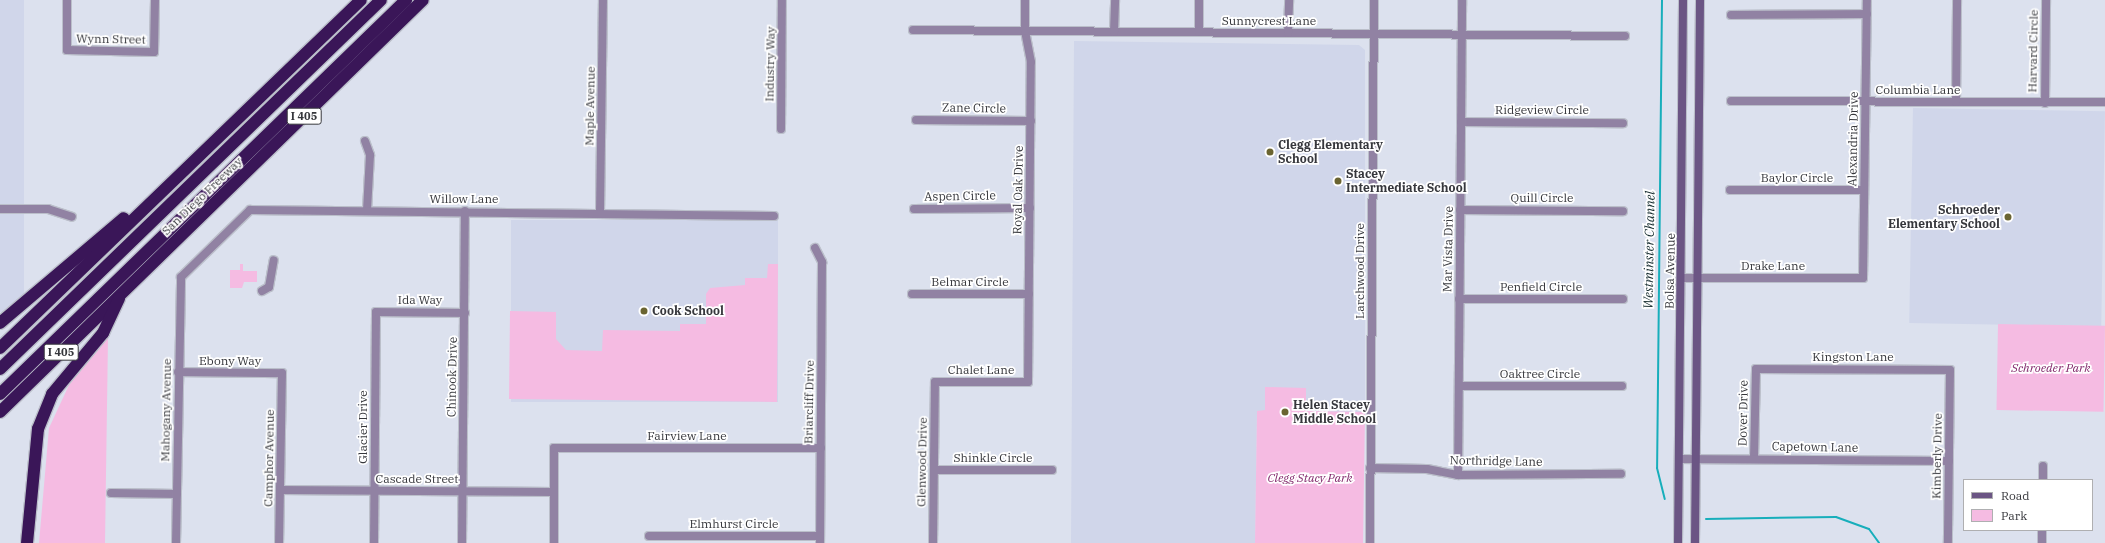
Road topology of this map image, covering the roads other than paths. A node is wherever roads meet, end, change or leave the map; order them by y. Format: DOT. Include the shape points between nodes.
graph roads {
  1 [pos="67,0"];
  2 [pos="155,0"];
  3 [pos="361,0"];
  4 [pos="381,0"];
  5 [pos="406,0"];
  6 [pos="423,0"];
  7 [pos="602,0"];
  8 [pos="782,0"];
  9 [pos="1025,0"];
  10 [pos="1114,0"];
  11 [pos="1199,0"];
  12 [pos="1289,0"];
  13 [pos="1374,0"];
  14 [pos="1462,0"];
  15 [pos="1683,0"];
  16 [pos="1700,0"];
  17 [pos="1867,0"];
  18 [pos="1957,0"];
  19 [pos="2046,0"];
  20 [pos="1731,14"];
  21 [pos="1867,14"];
  22 [pos="913,30"];
  23 [pos="1025,31"];
  24 [pos="1114,32"];
  25 [pos="1198,32"];
  26 [pos="1288,33"];
  27 [pos="1374,34"];
  28 [pos="1462,35"];
  29 [pos="1625,36"];
  30 [pos="1731,101"];
  31 [pos="1866,102"];
  32 [pos="1956,102"];
  33 [pos="2105,102"];
  34 [pos="2045,103"];
  35 [pos="916,120"];
  36 [pos="1031,121"];
  37 [pos="1461,122"];
  38 [pos="1623,123"];
  39 [pos="781,129"];
  40 [pos="365,141"];
  41 [pos="206,149"];
  42 [pos="1730,190"];
  43 [pos="1864,190"];
  44 [pos="1030,208"];
  45 [pos="0,209"];
  46 [pos="914,209"];
  47 [pos="1460,210"];
  48 [pos="367,211"];
  49 [pos="465,211"];
  50 [pos="1623,211"];
  51 [pos="600,212"];
  52 [pos="774,216"];
  53 [pos="72,217"];
  54 [pos="815,248"];
  55 [pos="274,260"];
  56 [pos="181,278"];
  57 [pos="1682,278"];
  58 [pos="1697,278"];
  59 [pos="1863,278"];
  60 [pos="122,291"];
  61 [pos="262,291"];
  62 [pos="912,294"];
  63 [pos="1029,294"];
  64 [pos="1459,299"];
  65 [pos="1623,299"];
  66 [pos="376,312"];
  67 [pos="465,313"];
  68 [pos="0,323"];
  69 [pos="0,348"];
  70 [pos="0,369"];
  71 [pos="1756,369"];
  72 [pos="1950,370"];
  73 [pos="178,372"];
  74 [pos="282,373"];
  75 [pos="935,382"];
  76 [pos="1028,382"];
  77 [pos="1459,386"];
  78 [pos="1622,386"];
  79 [pos="0,394"];
  80 [pos="0,412"];
  81 [pos="820,448"];
  82 [pos="1754,458"];
  83 [pos="1680,459"];
  84 [pos="1695,459"];
  85 [pos="1949,461"];
  86 [pos="2043,466"];
  87 [pos="1370,468"];
  88 [pos="934,470"];
  89 [pos="1052,470"];
  90 [pos="1458,474"];
  91 [pos="1621,474"];
  92 [pos="2043,479"];
  93 [pos="280,490"];
  94 [pos="374,491"];
  95 [pos="462,491"];
  96 [pos="554,492"];
  97 [pos="111,493"];
  98 [pos="177,494"];
  99 [pos="2042,531"];
  100 [pos="649,536"];
  101 [pos="820,540"];
  102 [pos="27,543"];
  103 [pos="176,543"];
  104 [pos="279,543"];
  105 [pos="374,543"];
  106 [pos="462,543"];
  107 [pos="554,543"];
  108 [pos="932,543"];
  109 [pos="1370,543"];
  110 [pos="1678,543"];
  111 [pos="1695,543"];
  112 [pos="1948,543"];
  113 [pos="2042,543"];
  1 -- 2 [label="street, Wynn Street" via="67,50 154,52"];
  3 -- 41 [label="highway"];
  4 -- 70 [label="highway"];
  5 -- 79 [label="highway"];
  6 -- 60 [label="highway, San Diego Freeway / I 405"];
  7 -- 51 [label="street, Maple Avenue"];
  8 -- 39 [label="street, Industry Way"];
  9 -- 23 [label="street, Royal Oak Drive"];
  10 -- 24 [label="street"];
  11 -- 25 [label="street"];
  12 -- 26 [label="street"];
  13 -- 27 [label="street, Larchwood Drive"];
  14 -- 28 [label="street, Mar Vista Drive"];
  15 -- 57 [label="main road, Bolsa Avenue"];
  16 -- 58 [label="main road"];
  17 -- 21 [label="street, Alexandria Drive"];
  18 -- 32 [label="street"];
  19 -- 34 [label="street, Harvard Circle"];
  20 -- 21 [label="street"];
  21 -- 31 [label="street, Alexandria Drive"];
  22 -- 23 [label="street, Sunnycrest Lane"];
  23 -- 24 [label="street, Sunnycrest Lane"];
  23 -- 36 [label="street, Royal Oak Drive" via="1031,62"];
  24 -- 25 [label="street, Sunnycrest Lane"];
  25 -- 26 [label="street, Sunnycrest Lane"];
  26 -- 27 [label="street, Sunnycrest Lane"];
  27 -- 28 [label="street, Sunnycrest Lane"];
  27 -- 87 [label="street, Larchwood Drive"];
  28 -- 29 [label="street, Sunnycrest Lane"];
  28 -- 37 [label="street, Mar Vista Drive"];
  30 -- 31 [label="street, Columbia Lane"];
  31 -- 32 [label="street, Columbia Lane"];
  31 -- 43 [label="street, Alexandria Drive"];
  32 -- 34 [label="street, Columbia Lane"];
  33 -- 34 [label="street, Columbia Lane"];
  35 -- 36 [label="street, Zane Circle"];
  36 -- 44 [label="street, Royal Oak Drive"];
  37 -- 38 [label="street, Ridgeview Circle"];
  37 -- 47 [label="street, Mar Vista Drive"];
  40 -- 48 [label="street" via="370,155"];
  41 -- 68 [label="highway"];
  41 -- 69 [label="highway"];
  42 -- 43 [label="street, Baylor Circle"];
  43 -- 59 [label="street, Alexandria Drive"];
  44 -- 46 [label="street, Aspen Circle"];
  44 -- 63 [label="street, Royal Oak Drive"];
  45 -- 53 [label="street" via="48,209"];
  47 -- 50 [label="street, Quill Circle"];
  47 -- 64 [label="street, Mar Vista Drive"];
  48 -- 49 [label="street, Willow Lane"];
  48 -- 56 [label="street, Willow Lane" via="250,210"];
  49 -- 51 [label="street, Willow Lane"];
  49 -- 67 [label="street, Chinook Drive"];
  51 -- 52 [label="street, Willow Lane"];
  54 -- 81 [label="street, Briarcliff Drive" via="822,262"];
  55 -- 61 [label="street" via="269,287"];
  56 -- 73 [label="street, Mahogany Avenue"];
  57 -- 58 [label="street, Drake Lane"];
  57 -- 83 [label="main road, Bolsa Avenue"];
  58 -- 59 [label="street, Drake Lane"];
  58 -- 84 [label="main road"];
  60 -- 80 [label="highway, San Diego Freeway / I 405"];
  60 -- 102 [label="highway" via="103,333 52,394 38,429"];
  62 -- 63 [label="street, Belmar Circle"];
  63 -- 76 [label="street, Royal Oak Drive"];
  64 -- 65 [label="street, Penfield Circle"];
  64 -- 77 [label="street, Mar Vista Drive"];
  66 -- 67 [label="street, Ida Way"];
  66 -- 94 [label="street, Glacier Drive"];
  67 -- 95 [label="street, Chinook Drive"];
  71 -- 72 [label="street, Kingston Lane"];
  71 -- 82 [label="street, Dover Drive"];
  72 -- 85 [label="street, Kimberly Drive"];
  73 -- 74 [label="street, Ebony Way"];
  73 -- 98 [label="street, Mahogany Avenue"];
  74 -- 93 [label="street, Camphor Avenue"];
  75 -- 76 [label="street, Chalet Lane"];
  75 -- 88 [label="street, Glenwood Drive"];
  77 -- 78 [label="street, Oaktree Circle"];
  77 -- 90 [label="street, Mar Vista Drive"];
  81 -- 96 [label="street, Fairview Lane" via="554,448"];
  81 -- 101 [label="street, Briarcliff Drive"];
  82 -- 84 [label="street, Capetown Lane"];
  82 -- 85 [label="street, Capetown Lane"];
  83 -- 84 [label="street, Capetown Lane"];
  83 -- 110 [label="main road, Bolsa Avenue"];
  84 -- 111 [label="main road"];
  85 -- 112 [label="street, Kimberly Drive"];
  86 -- 92 [label="street"];
  87 -- 90 [label="street, Northridge Lane" via="1427,469"];
  87 -- 109 [label="street, Larchwood Drive"];
  88 -- 89 [label="street, Shinkle Circle"];
  88 -- 108 [label="street, Glenwood Drive"];
  90 -- 91 [label="street, Northridge Lane"];
  93 -- 94 [label="street, Cascade Street"];
  93 -- 104 [label="street, Camphor Avenue"];
  94 -- 95 [label="street, Cascade Street"];
  94 -- 105 [label="street, Glacier Drive"];
  95 -- 96 [label="street, Cascade Street"];
  95 -- 106 [label="street, Chinook Drive"];
  96 -- 107 [label="street"];
  97 -- 98 [label="street"];
  98 -- 103 [label="street, Mahogany Avenue"];
  99 -- 113 [label="street"];
  100 -- 101 [label="street, Elmhurst Circle"];
}
